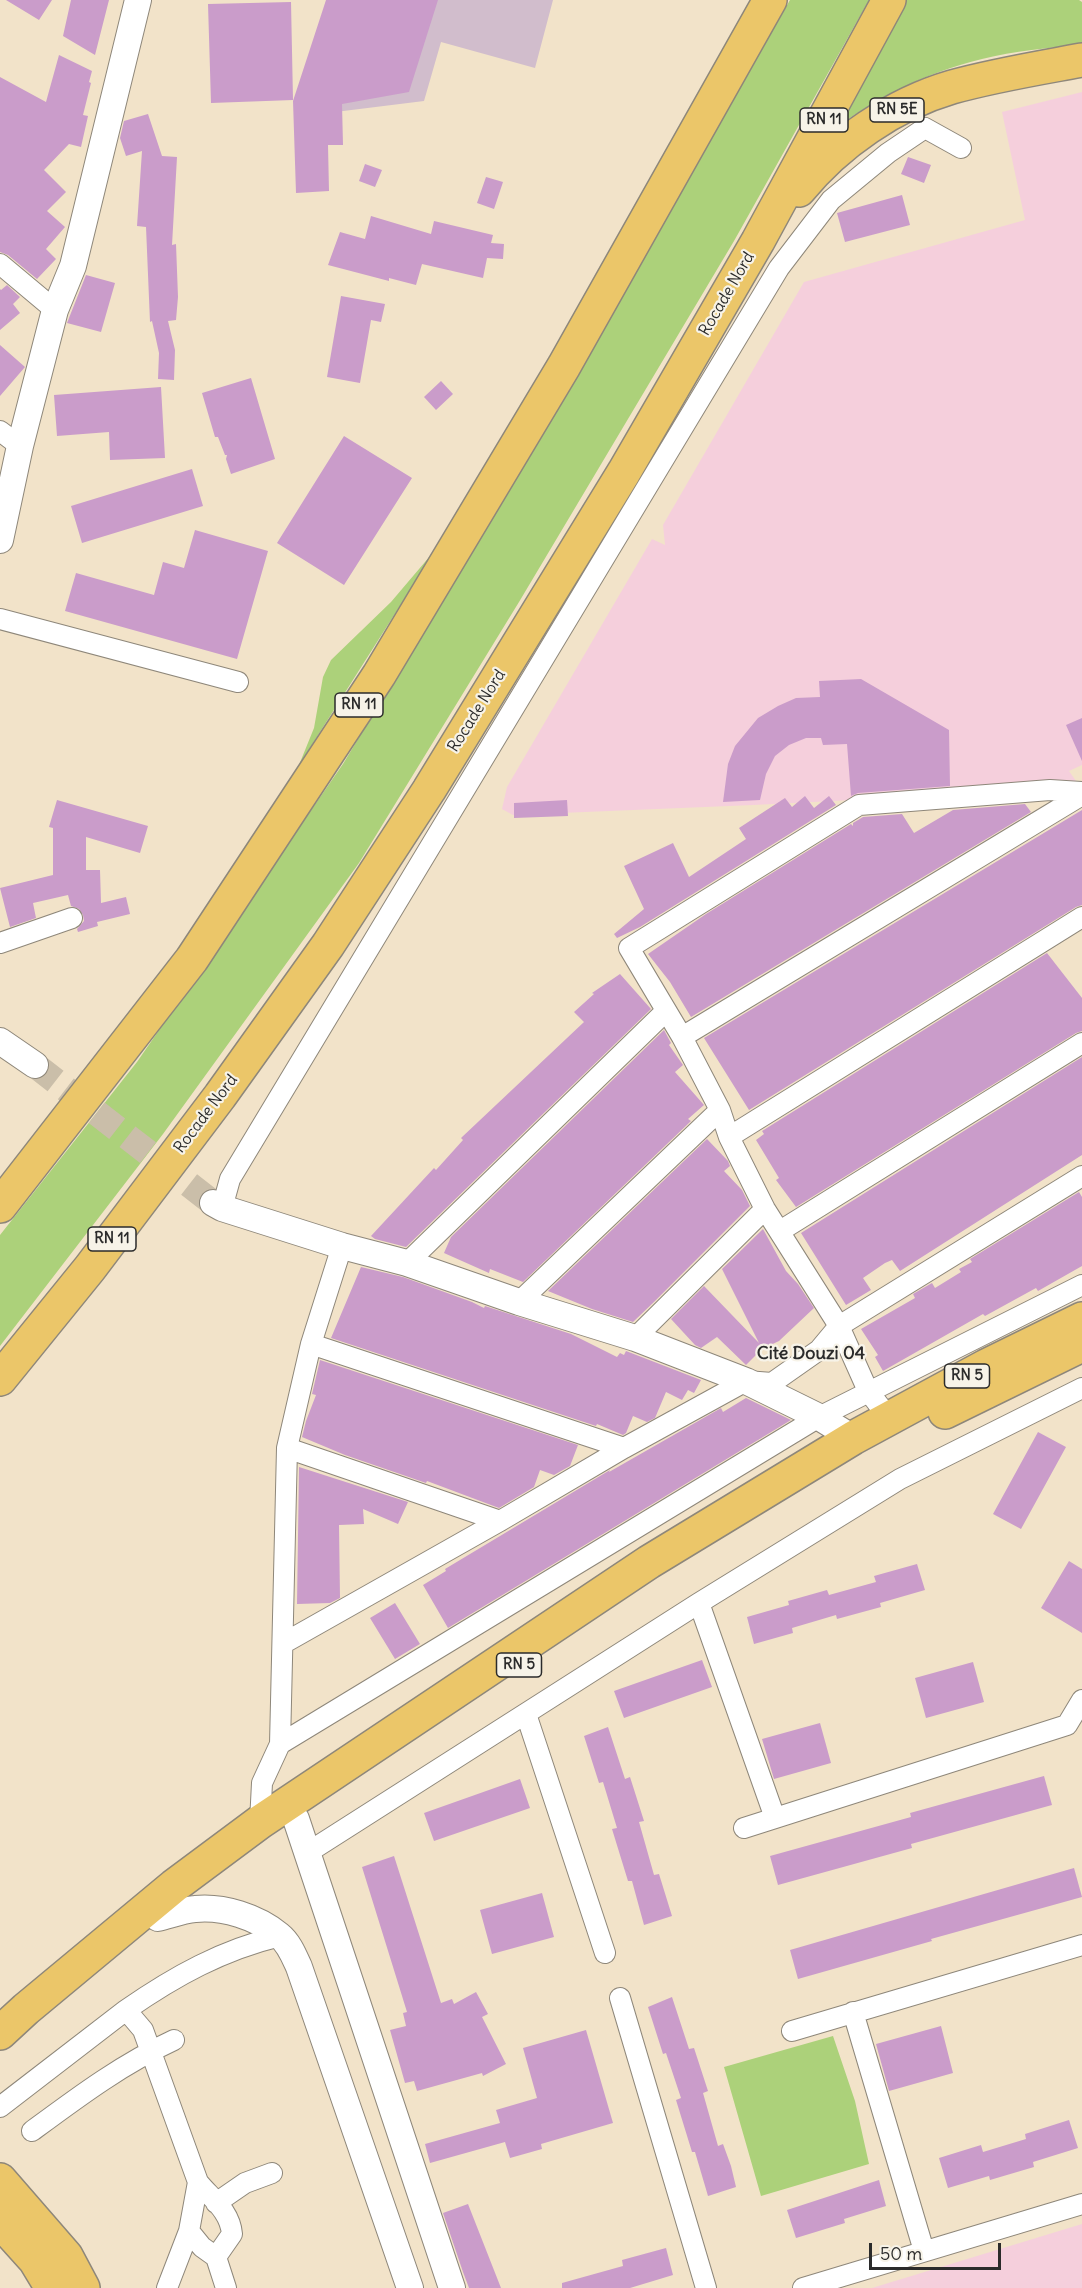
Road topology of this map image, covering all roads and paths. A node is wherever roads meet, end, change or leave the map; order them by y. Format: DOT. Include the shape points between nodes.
graph roads {
  1 [pos="138,0"];
  2 [pos="770,0"];
  3 [pos="889,0"];
  4 [pos="1082,60"];
  5 [pos="961,148"];
  6 [pos="758,241"];
  7 [pos="0,264"];
  8 [pos="55,310"];
  9 [pos="0,431"];
  10 [pos="20,446"];
  11 [pos="0,538"];
  12 [pos="0,619"];
  13 [pos="238,682"];
  14 [pos="1082,794"];
  15 [pos="1082,917"];
  16 [pos="72,918"];
  17 [pos="0,943"];
  18 [pos="666,1011"];
  19 [pos="682,1037"];
  20 [pos="0,1041"];
  21 [pos="1082,1043"];
  22 [pos="35,1065"];
  23 [pos="720,1110"];
  24 [pos="729,1137"];
  25 [pos="1082,1176"];
  26 [pos="0,1206"];
  27 [pos="217,1206"];
  28 [pos="765,1209"];
  29 [pos="780,1230"];
  30 [pos="342,1246"];
  31 [pos="407,1263"];
  32 [pos="1082,1286"];
  33 [pos="519,1302"];
  34 [pos="1082,1319"];
  35 [pos="839,1326"];
  36 [pos="635,1338"];
  37 [pos="311,1344"];
  38 [pos="1082,1345"];
  39 [pos="0,1379"];
  40 [pos="746,1381"];
  41 [pos="1082,1388"];
  42 [pos="868,1391"];
  43 [pos="819,1417"];
  44 [pos="889,1418"];
  45 [pos="853,1438"];
  46 [pos="287,1448"];
  47 [pos="624,1448"];
  48 [pos="500,1521"];
  49 [pos="699,1604"];
  50 [pos="284,1643"];
  51 [pos="1082,1700"];
  52 [pos="526,1714"];
  53 [pos="280,1744"];
  54 [pos="775,1818"];
  55 [pos="296,1819"];
  56 [pos="260,1822"];
  57 [pos="744,1828"];
  58 [pos="307,1853"];
  59 [pos="158,1918"];
  60 [pos="280,1936"];
  61 [pos="1082,1945"];
  62 [pos="605,1953"];
  63 [pos="620,1998"];
  64 [pos="126,2010"];
  65 [pos="853,2012"];
  66 [pos="792,2031"];
  67 [pos="0,2033"];
  68 [pos="174,2040"];
  69 [pos="150,2051"];
  70 [pos="0,2053"];
  71 [pos="0,2107"];
  72 [pos="32,2131"];
  73 [pos="272,2173"];
  74 [pos="0,2180"];
  75 [pos="198,2182"];
  76 [pos="216,2203"];
  77 [pos="1082,2204"];
  78 [pos="0,2222"];
  79 [pos="189,2232"];
  80 [pos="924,2251"];
  81 [pos="216,2258"];
  82 [pos="52,2288"];
  83 [pos="83,2288"];
  84 [pos="167,2288"];
  85 [pos="226,2288"];
  86 [pos="410,2288"];
  87 [pos="453,2288"];
  88 [pos="706,2288"];
  89 [pos="803,2288"];
  1 -- 8 [label="street" via="73,266"];
  2 -- 26 [label="highway, RN 11" via="564,366 379,675 192,959"];
  3 -- 6 [label="highway, Rocade Nord / RN 11"];
  4 -- 6 [label="highway, RN 5E" via="951,87 895,111 847,142 808,178"];
  5 -- 27 [label="street" via="925,128 831,200 779,268"];
  6 -- 39 [label="highway, Rocade Nord / RN 11" via="624,472 429,790 327,945 220,1096"];
  7 -- 8 [label="street"];
  8 -- 10 [label="street"];
  9 -- 10 [label="street"];
  10 -- 11 [label="street"];
  12 -- 13 [label="street"];
  14 -- 18 [label="street" via="1050,790 859,805 629,948"];
  14 -- 19 [label="street"];
  15 -- 24 [label="street"];
  16 -- 17 [label="street"];
  18 -- 19 [label="street"];
  18 -- 31 [label="street"];
  19 -- 23 [label="street"];
  20 -- 22 [label="street"];
  21 -- 29 [label="street"];
  23 -- 24 [label="street"];
  23 -- 33 [label="street"];
  24 -- 28 [label="street"];
  25 -- 35 [label="street"];
  27 -- 30 [label="street"];
  28 -- 29 [label="street"];
  28 -- 36 [label="street"];
  29 -- 35 [label="street"];
  30 -- 31 [label="street"];
  30 -- 37 [label="street"];
  31 -- 33 [label="street"];
  32 -- 42 [label="street"];
  33 -- 36 [label="street"];
  34 -- 44 [label="highway, RN 5"];
  35 -- 40 [label="street" via="819,1350 772,1383"];
  35 -- 42 [label="street"];
  36 -- 40 [label="street"];
  37 -- 46 [label="street"];
  37 -- 47 [label="street"];
  38 -- 55 [label="highway, RN 5" via="810,1484 444,1712"];
  40 -- 43 [label="street"];
  40 -- 47 [label="street"];
  41 -- 49 [label="street" via="900,1479"];
  42 -- 43 [label="street"];
  42 -- 44 [label="street"];
  43 -- 45 [label="street"];
  43 -- 53 [label="street"];
  44 -- 45 [label="highway, RN 5"];
  45 -- 56 [label="highway, RN 5" via="649,1562"];
  46 -- 48 [label="street"];
  46 -- 50 [label="street"];
  47 -- 48 [label="street"];
  48 -- 50 [label="street"];
  49 -- 52 [label="street"];
  49 -- 54 [label="street"];
  50 -- 53 [label="street"];
  51 -- 54 [label="street" via="1067,1725"];
  52 -- 58 [label="street"];
  52 -- 62 [label="street"];
  53 -- 56 [label="street" via="262,1783"];
  54 -- 57 [label="street"];
  55 -- 58 [label="street"];
  55 -- 59 [label="highway, RN 5"];
  56 -- 67 [label="highway, RN 5" via="174,1886"];
  58 -- 87 [label="street"];
  59 -- 60 [label="street" via="195,1909 217,1910 244,1915"];
  59 -- 70 [label="highway, RN 5"];
  60 -- 64 [label="street" via="248,1943 176,1976"];
  60 -- 86 [label="street" via="299,1967"];
  61 -- 65 [label="street"];
  63 -- 88 [label="street"];
  64 -- 69 [label="street" via="143,2030"];
  64 -- 71 [label="street"];
  65 -- 66 [label="street"];
  65 -- 80 [label="street"];
  68 -- 69 [label="street"];
  69 -- 72 [label="street" via="100,2080"];
  69 -- 75 [label="street"];
  73 -- 76 [label="street" via="245,2183"];
  74 -- 83 [label="highway" via="66,2256"];
  75 -- 76 [label="street"];
  75 -- 79 [label="street"];
  76 -- 81 [label="street" via="231,2222 232,2234"];
  77 -- 80 [label="street"];
  78 -- 82 [label="highway" via="35,2260"];
  79 -- 81 [label="street"];
  79 -- 84 [label="street"];
  80 -- 89 [label="street"];
  81 -- 85 [label="street"];
}
